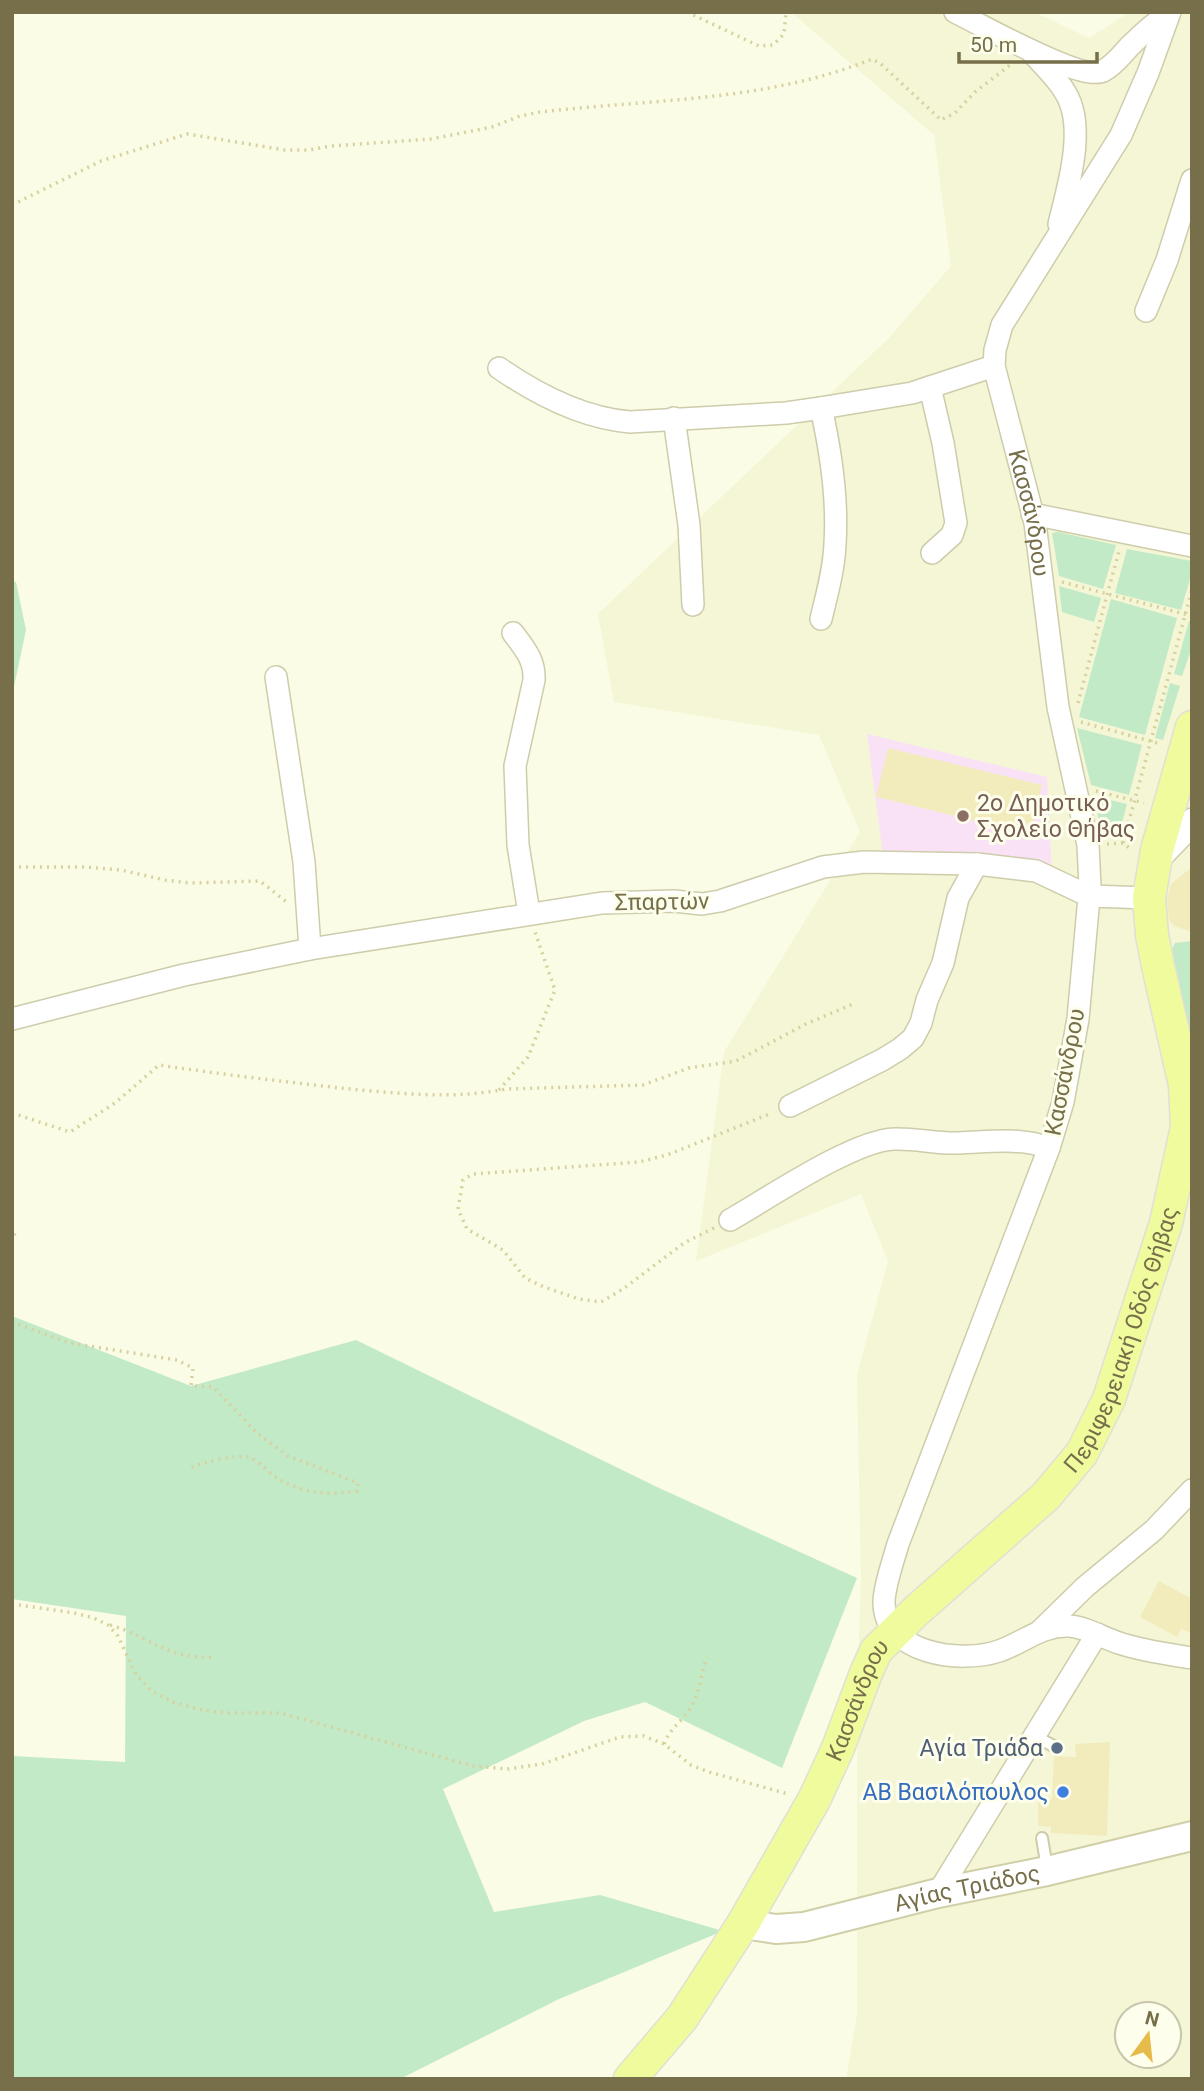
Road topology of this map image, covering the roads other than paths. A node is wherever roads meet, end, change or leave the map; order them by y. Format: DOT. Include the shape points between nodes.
graph roads {
  1 [pos="955,12"];
  2 [pos="1169,13"];
  3 [pos="1030,50"];
  4 [pos="1192,180"];
  5 [pos="1055,239"];
  6 [pos="1146,311"];
  7 [pos="995,366"];
  8 [pos="499,368"];
  9 [pos="930,387"];
  10 [pos="821,408"];
  11 [pos="674,418"];
  12 [pos="1032,514"];
  13 [pos="1192,546"];
  14 [pos="932,553"];
  15 [pos="693,605"];
  16 [pos="821,619"];
  17 [pos="513,633"];
  18 [pos="276,677"];
  19 [pos="1192,727"];
  20 [pos="1192,819"];
  21 [pos="978,864"];
  22 [pos="1154,866"];
  23 [pos="1089,896"];
  24 [pos="1149,898"];
  25 [pos="529,914"];
  26 [pos="310,948"];
  27 [pos="12,1019"];
  28 [pos="790,1106"];
  29 [pos="1049,1149"];
  30 [pos="730,1220"];
  31 [pos="1192,1490"];
  32 [pos="1040,1631"];
  33 [pos="894,1632"];
  34 [pos="1097,1634"];
  35 [pos="1192,1658"];
  36 [pos="1035,1736"];
  37 [pos="1057,1748"];
  38 [pos="1192,1836"];
  39 [pos="1042,1838"];
  40 [pos="1047,1871"];
  41 [pos="938,1893"];
  42 [pos="743,1924"];
  43 [pos="630,2079"];
  1 -- 3 [label="street"];
  2 -- 3 [label="street" via="1100,73 1083,72"];
  2 -- 5 [label="street, Κασσάνδρου" via="1121,135"];
  3 -- 5 [label="street" via="1066,93 1074,114 1069,180"];
  4 -- 6 [label="street"];
  5 -- 7 [label="street, Κασσάνδρου" via="1002,325"];
  7 -- 9 [label="street"];
  7 -- 12 [label="street, Κασσάνδρου"];
  8 -- 11 [label="street" via="529,388 607,420"];
  9 -- 10 [label="street"];
  9 -- 14 [label="street" via="956,523 952,535"];
  10 -- 11 [label="street"];
  10 -- 16 [label="street" via="834,474 835,544"];
  11 -- 15 [label="street" via="689,525"];
  12 -- 13 [label="street"];
  12 -- 23 [label="street, Κασσάνδρου" via="1058,707 1087,845"];
  17 -- 25 [label="street" via="534,666 515,766"];
  18 -- 26 [label="street" via="304,862"];
  19 -- 22 [label="main road, Περιφερειακή Οδός Θήβας"];
  20 -- 22 [label="street" via="1186,832"];
  21 -- 23 [label="street, Σπαρτών" via="1036,871"];
  21 -- 25 [label="street, Σπαρτών" via="864,862 823,867 702,904 603,903"];
  21 -- 28 [label="street" via="958,898 943,963 913,1038 882,1060"];
  22 -- 24 [label="main road, Περιφερειακή Οδός Θήβας"];
  23 -- 24 [label="street"];
  23 -- 29 [label="street, Κασσάνδρου" via="1078,1019"];
  24 -- 33 [label="main road, Περιφερειακή Οδός Θήβας" via="1152,935 1185,1085 1187,1127 1166,1223 1109,1399 1082,1452 1046,1496"];
  25 -- 26 [label="street, Σπαρτών"];
  26 -- 27 [label="street, Σπαρτών"];
  29 -- 30 [label="street" via="1015,1141 892,1139 833,1161"];
  29 -- 33 [label="street, Κασσάνδρου" via="898,1544 884,1601"];
  31 -- 32 [label="street"];
  32 -- 33 [label="street" via="999,1651 958,1655 923,1650"];
  32 -- 34 [label="street" via="1069,1626"];
  33 -- 42 [label="main road, Κασσάνδρου" via="876,1651 815,1798"];
  34 -- 35 [label="street" via="1147,1651"];
  34 -- 36 [label="street"];
  36 -- 37 [label="lane"];
  36 -- 41 [label="street"];
  38 -- 40 [label="street, Αγίας Τριάδος"];
  39 -- 40 [label="lane"];
  40 -- 41 [label="street, Αγίας Τριάδος"];
  41 -- 42 [label="street, Αγίας Τριάδος" via="804,1927"];
  42 -- 43 [label="main road, Κασσάνδρου" via="682,2018"];
}
